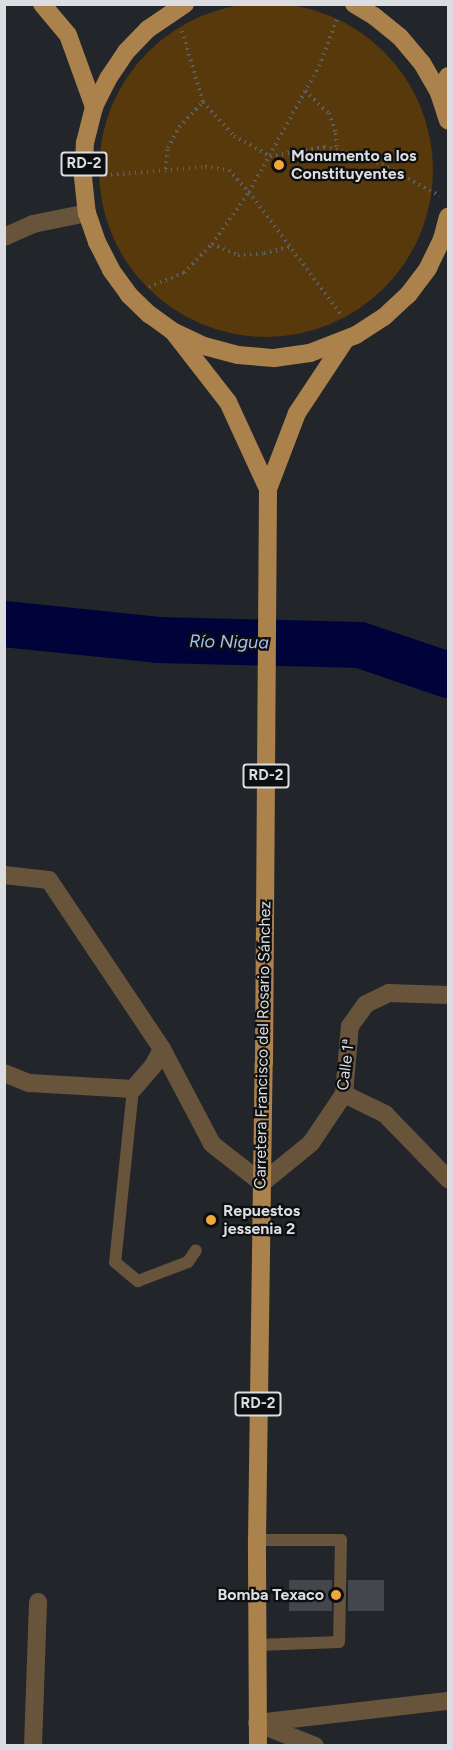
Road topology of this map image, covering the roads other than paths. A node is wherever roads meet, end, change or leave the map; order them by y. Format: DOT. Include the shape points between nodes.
graph roads {
  1 [pos="42,4"];
  2 [pos="180,8"];
  3 [pos="346,10"];
  4 [pos="448,76"];
  5 [pos="439,93"];
  6 [pos="94,107"];
  7 [pos="448,121"];
  8 [pos="87,213"];
  9 [pos="448,217"];
  10 [pos="4,237"];
  11 [pos="445,240"];
  12 [pos="172,330"];
  13 [pos="350,338"];
  14 [pos="267,489"];
  15 [pos="4,875"];
  16 [pos="448,995"];
  17 [pos="162,1049"];
  18 [pos="4,1073"];
  19 [pos="133,1089"];
  20 [pos="344,1094"];
  21 [pos="448,1179"];
  22 [pos="262,1183"];
  23 [pos="196,1250"];
  24 [pos="257,1540"];
  25 [pos="38,1602"];
  26 [pos="257,1645"];
  27 [pos="448,1701"];
  28 [pos="257,1723"];
  29 [pos="33,1746"];
  30 [pos="258,1746"];
  31 [pos="315,1746"];
  1 -- 6 [label="main road" via="68,35"];
  2 -- 6 [label="main road, RD-2" via="148,29 126,52"];
  3 -- 5 [label="main road" via="374,16 400,37 422,63"];
  4 -- 5 [label="main road"];
  5 -- 7 [label="main road"];
  6 -- 8 [label="main road, RD-2" via="85,142"];
  8 -- 10 [label="street" via="33,224"];
  8 -- 12 [label="main road, RD-2" via="111,270 129,295"];
  9 -- 11 [label="main road, RD-2"];
  11 -- 13 [label="main road, RD-2" via="408,294 384,317"];
  12 -- 13 [label="main road, RD-2" via="204,346 262,357 310,353"];
  12 -- 14 [label="main road, Carretera Francisco del Rosario Sánchez / RD-2" via="228,402"];
  13 -- 14 [label="main road, Carretera Francisco del Rosario Sánchez / RD-2" via="297,413"];
  14 -- 22 [label="main road, Carretera Francisco del Rosario Sánchez / RD-2"];
  15 -- 17 [label="street" via="48,880"];
  16 -- 20 [label="street, Calle 1ª" via="389,993 366,1004 350,1026"];
  17 -- 19 [label="street"];
  17 -- 22 [label="street" via="212,1144"];
  18 -- 19 [label="street" via="29,1083"];
  19 -- 23 [label="lane" via="115,1262 138,1281 188,1262"];
  20 -- 21 [label="street" via="385,1114"];
  20 -- 22 [label="street, Calle 1ª" via="311,1143"];
  22 -- 24 [label="main road, Carretera Francisco del Rosario Sánchez / RD-2"];
  24 -- 26 [label="main road, Carretera Francisco del Rosario Sánchez / RD-2"];
  24 -- 26 [label="lane" via="341,1540 339,1642"];
  25 -- 29 [label="street"];
  26 -- 28 [label="main road, Carretera Francisco del Rosario Sánchez / RD-2"];
  27 -- 28 [label="street"];
  28 -- 30 [label="main road, Carretera Francisco del Rosario Sánchez / RD-2"];
  28 -- 31 [label="street"];
}
